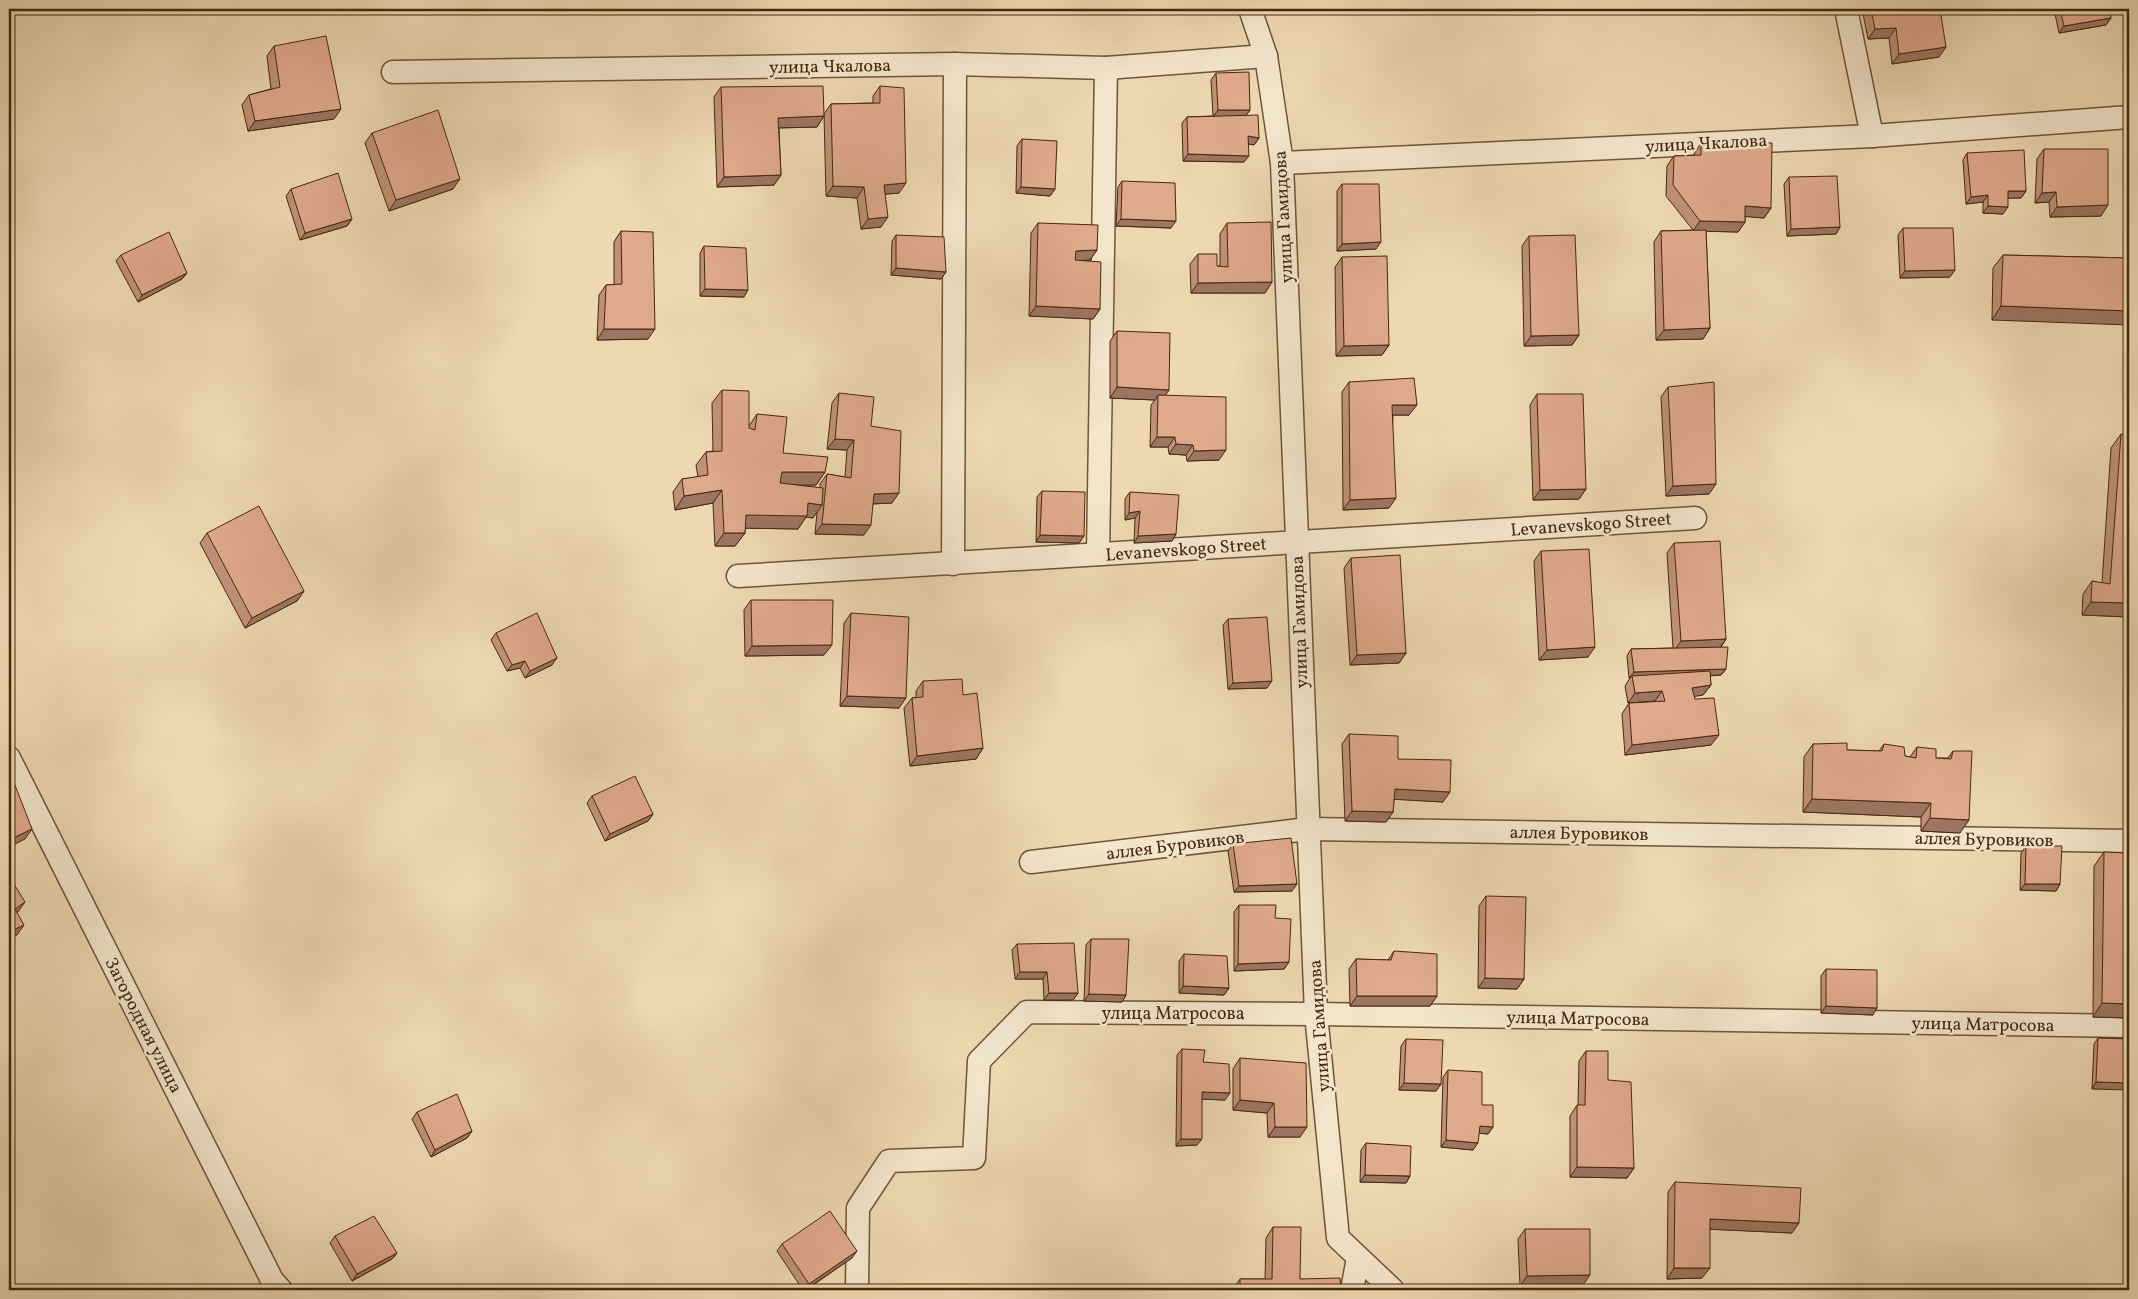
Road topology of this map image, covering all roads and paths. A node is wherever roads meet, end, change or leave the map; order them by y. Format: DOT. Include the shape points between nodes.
graph roads {
  1 [pos="1250,9"];
  2 [pos="1846,9"];
  3 [pos="1266,56"];
  4 [pos="956,64"];
  5 [pos="1106,68"];
  6 [pos="393,72"];
  7 [pos="2129,117"];
  8 [pos="1872,136"];
  9 [pos="1282,163"];
  10 [pos="1695,518"];
  11 [pos="1296,542"];
  12 [pos="1098,554"];
  13 [pos="953,564"];
  14 [pos="738,576"];
  15 [pos="9,758"];
  16 [pos="1308,829"];
  17 [pos="2129,841"];
  18 [pos="1031,862"];
  19 [pos="1316,1014"];
  20 [pos="2129,1026"];
  21 [pos="1358,1258"];
  22 [pos="281,1290"];
  23 [pos="857,1290"];
  24 [pos="1352,1290"];
  25 [pos="1393,1290"];
  1 -- 3 [label="street, улица Гамидова"];
  2 -- 8 [label="street"];
  3 -- 5 [label="street, улица Чкалова"];
  3 -- 9 [label="street, улица Гамидова"];
  4 -- 5 [label="street, улица Чкалова"];
  4 -- 6 [label="street, улица Чкалова"];
  4 -- 13 [label="street"];
  5 -- 12 [label="street"];
  7 -- 8 [label="street, улица Чкалова"];
  8 -- 9 [label="street, улица Чкалова"];
  9 -- 11 [label="street, улица Гамидова"];
  10 -- 11 [label="street, Levanevskogo Street"];
  11 -- 12 [label="street, Levanevskogo Street"];
  11 -- 16 [label="street, улица Гамидова"];
  12 -- 13 [label="street, Levanevskogo Street"];
  13 -- 14 [label="street, Levanevskogo Street"];
  15 -- 22 [label="street, Загородная улица" via="272,1280"];
  16 -- 17 [label="street, аллея Буровиков"];
  16 -- 18 [label="street, аллея Буровиков"];
  16 -- 19 [label="street, улица Гамидова"];
  19 -- 20 [label="street, улица Матросова"];
  19 -- 21 [label="street, улица Гамидова" via="1338,1238"];
  19 -- 23 [label="street, улица Матросова" via="1027,1012 978,1061 974,1158 889,1160 858,1208"];
  21 -- 24 [label="street"];
  21 -- 25 [label="street"];
}
